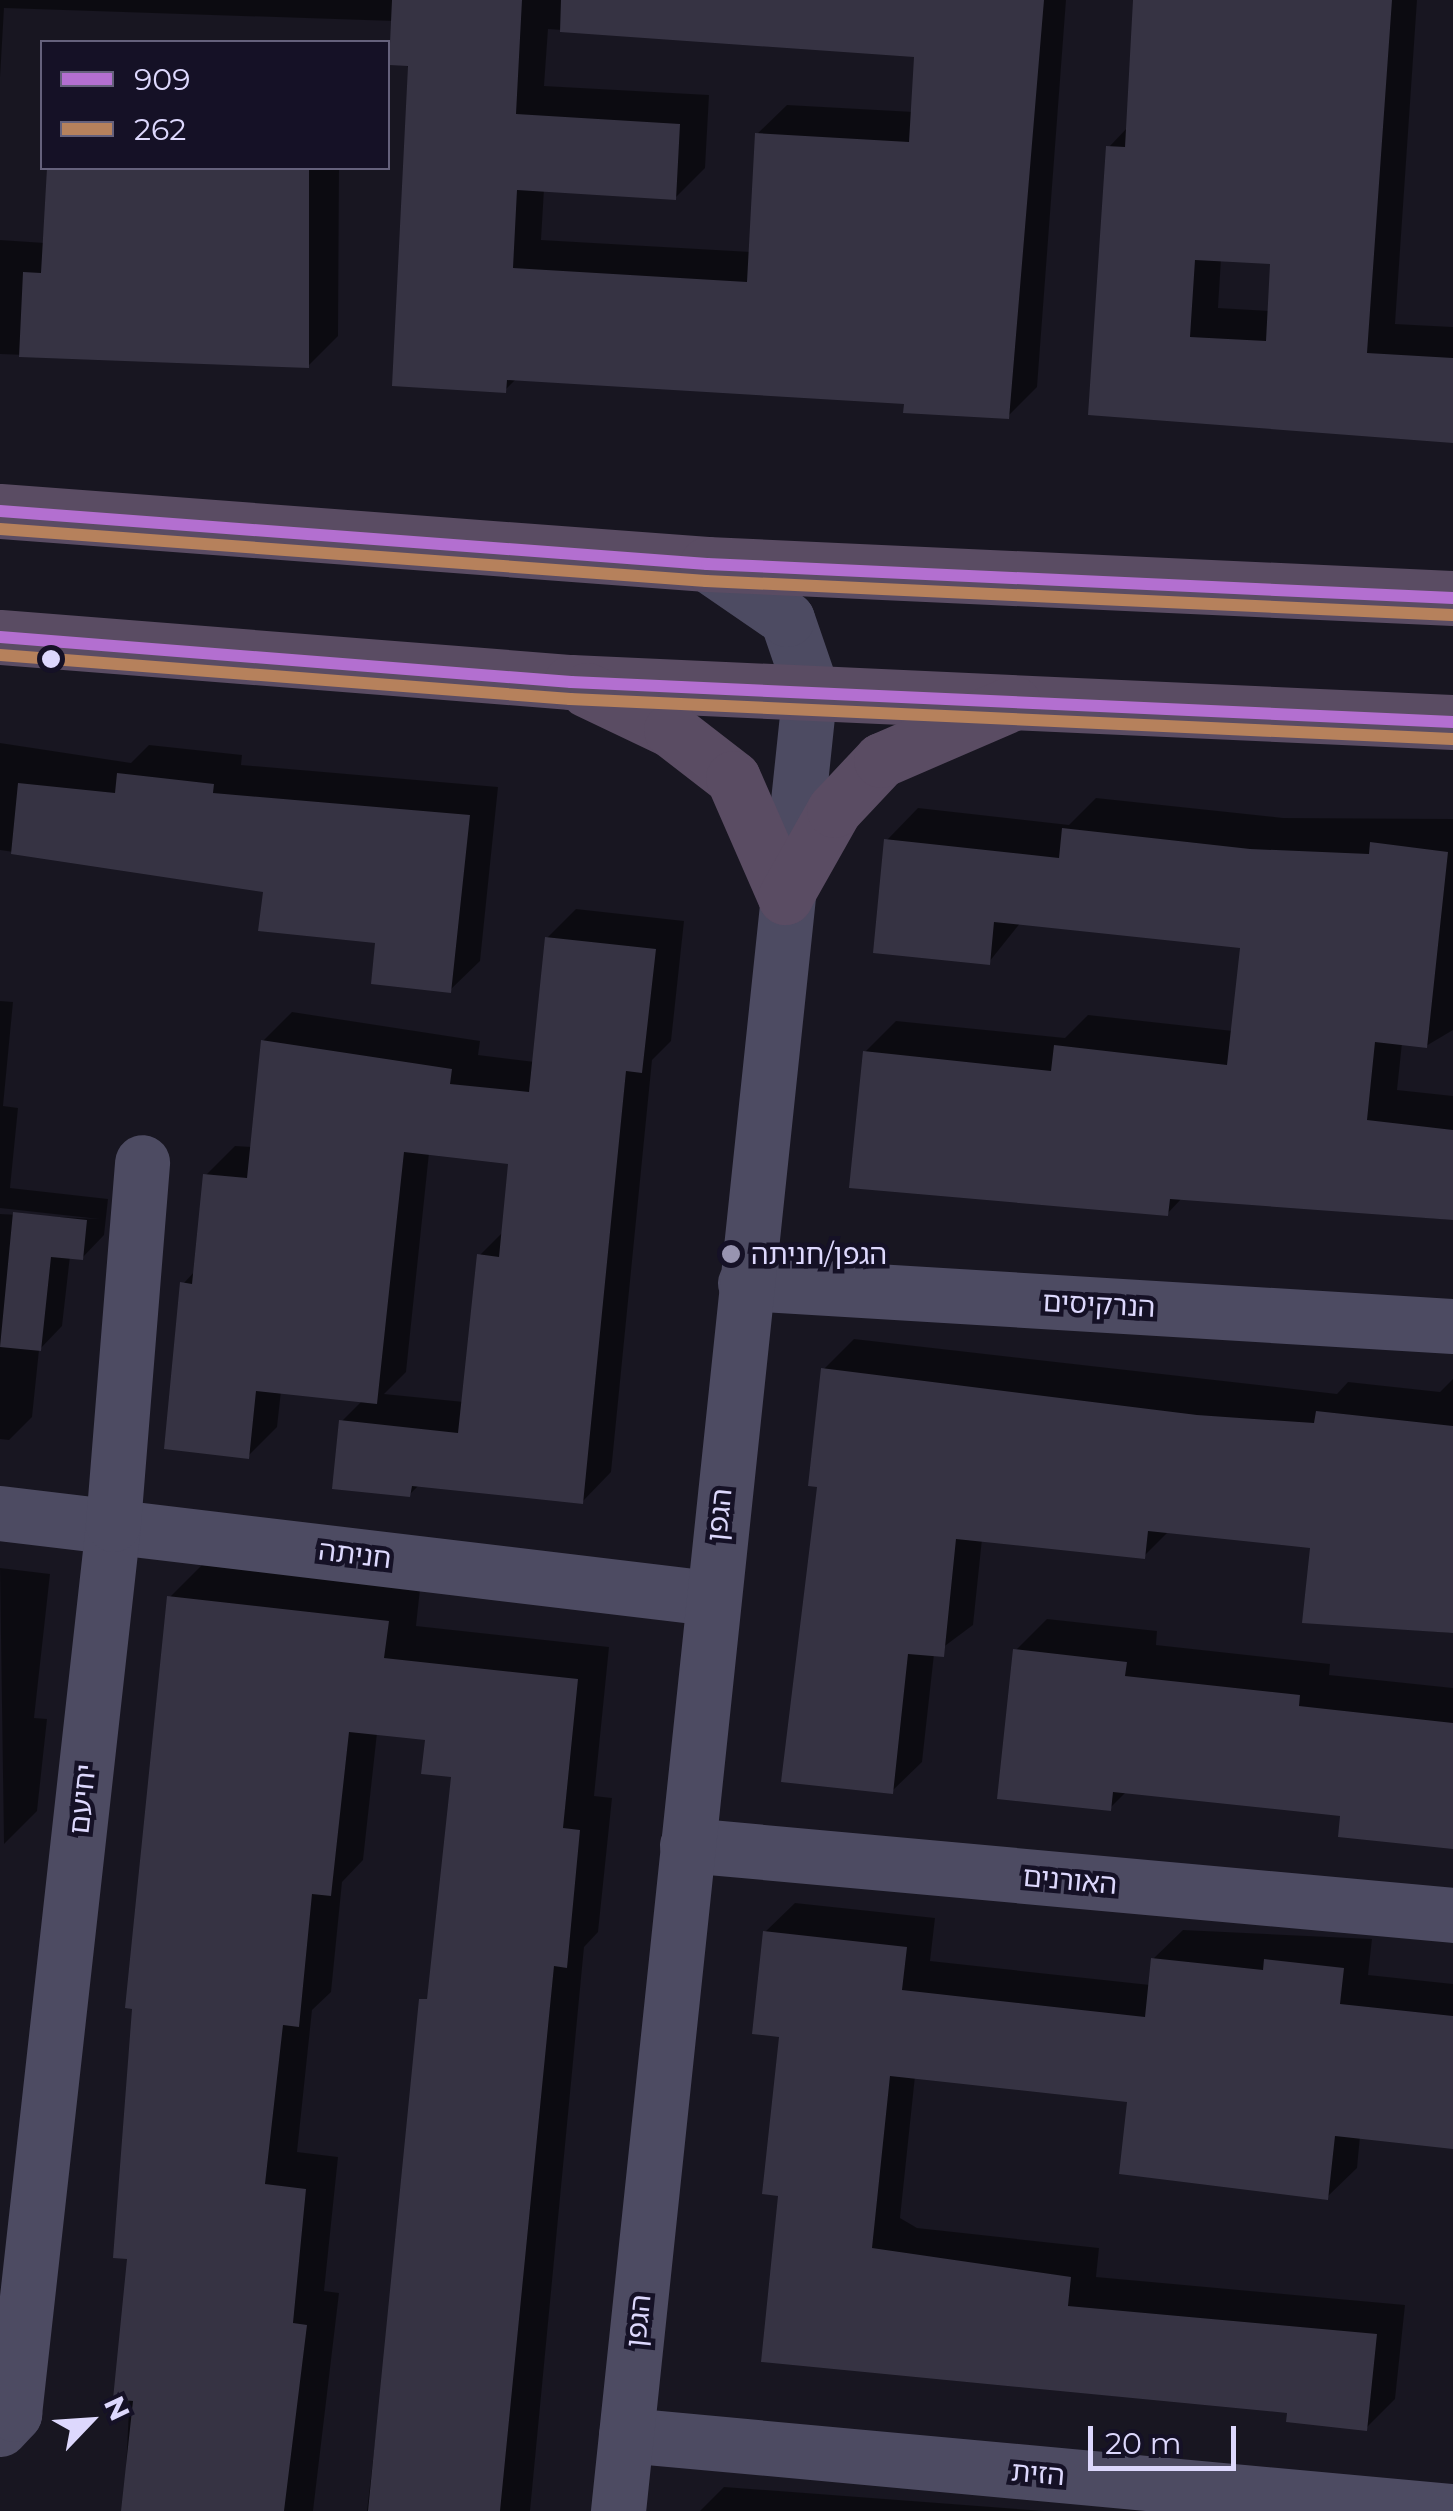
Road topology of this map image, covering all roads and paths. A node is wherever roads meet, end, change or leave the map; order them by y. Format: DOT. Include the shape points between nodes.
graph roads {
  1 [pos="0,510"];
  2 [pos="708,564"];
  3 [pos="1453,598"];
  4 [pos="0,637"];
  5 [pos="571,682"];
  6 [pos="810,686"];
  7 [pos="1026,698"];
  8 [pos="1453,722"];
  9 [pos="785,897"];
  10 [pos="142,1162"];
  11 [pos="745,1284"];
  12 [pos="1453,1326"];
  13 [pos="0,1513"];
  14 [pos="113,1524"];
  15 [pos="710,1598"];
  16 [pos="687,1844"];
  17 [pos="1453,1915"];
  18 [pos="0,2430"];
  19 [pos="626,2434"];
  20 [pos="618,2511"];
  21 [pos="1450,2511"];
  1 -- 2 [label="highway"];
  2 -- 3 [label="highway"];
  2 -- 6 [label="street, הגפן" via="787,619"];
  4 -- 5 [label="highway"];
  5 -- 6 [label="highway"];
  5 -- 9 [label="highway" via="672,730 732,778"];
  6 -- 7 [label="highway"];
  6 -- 9 [label="street, הגפן"];
  7 -- 8 [label="highway"];
  7 -- 9 [label="highway" via="881,760 834,810"];
  9 -- 11 [label="street, הגפן"];
  10 -- 14 [label="street, יחיעם"];
  11 -- 12 [label="street, הנרקיסים"];
  11 -- 15 [label="street, הגפן"];
  13 -- 14 [label="street, חניתה"];
  14 -- 15 [label="street, חניתה"];
  14 -- 18 [label="street, יחיעם" via="14,2414"];
  15 -- 16 [label="street, הגפן"];
  16 -- 17 [label="street, האורנים"];
  16 -- 19 [label="street, הגפן"];
  19 -- 20 [label="street, הגפן"];
  19 -- 21 [label="street, הזית"];
}
